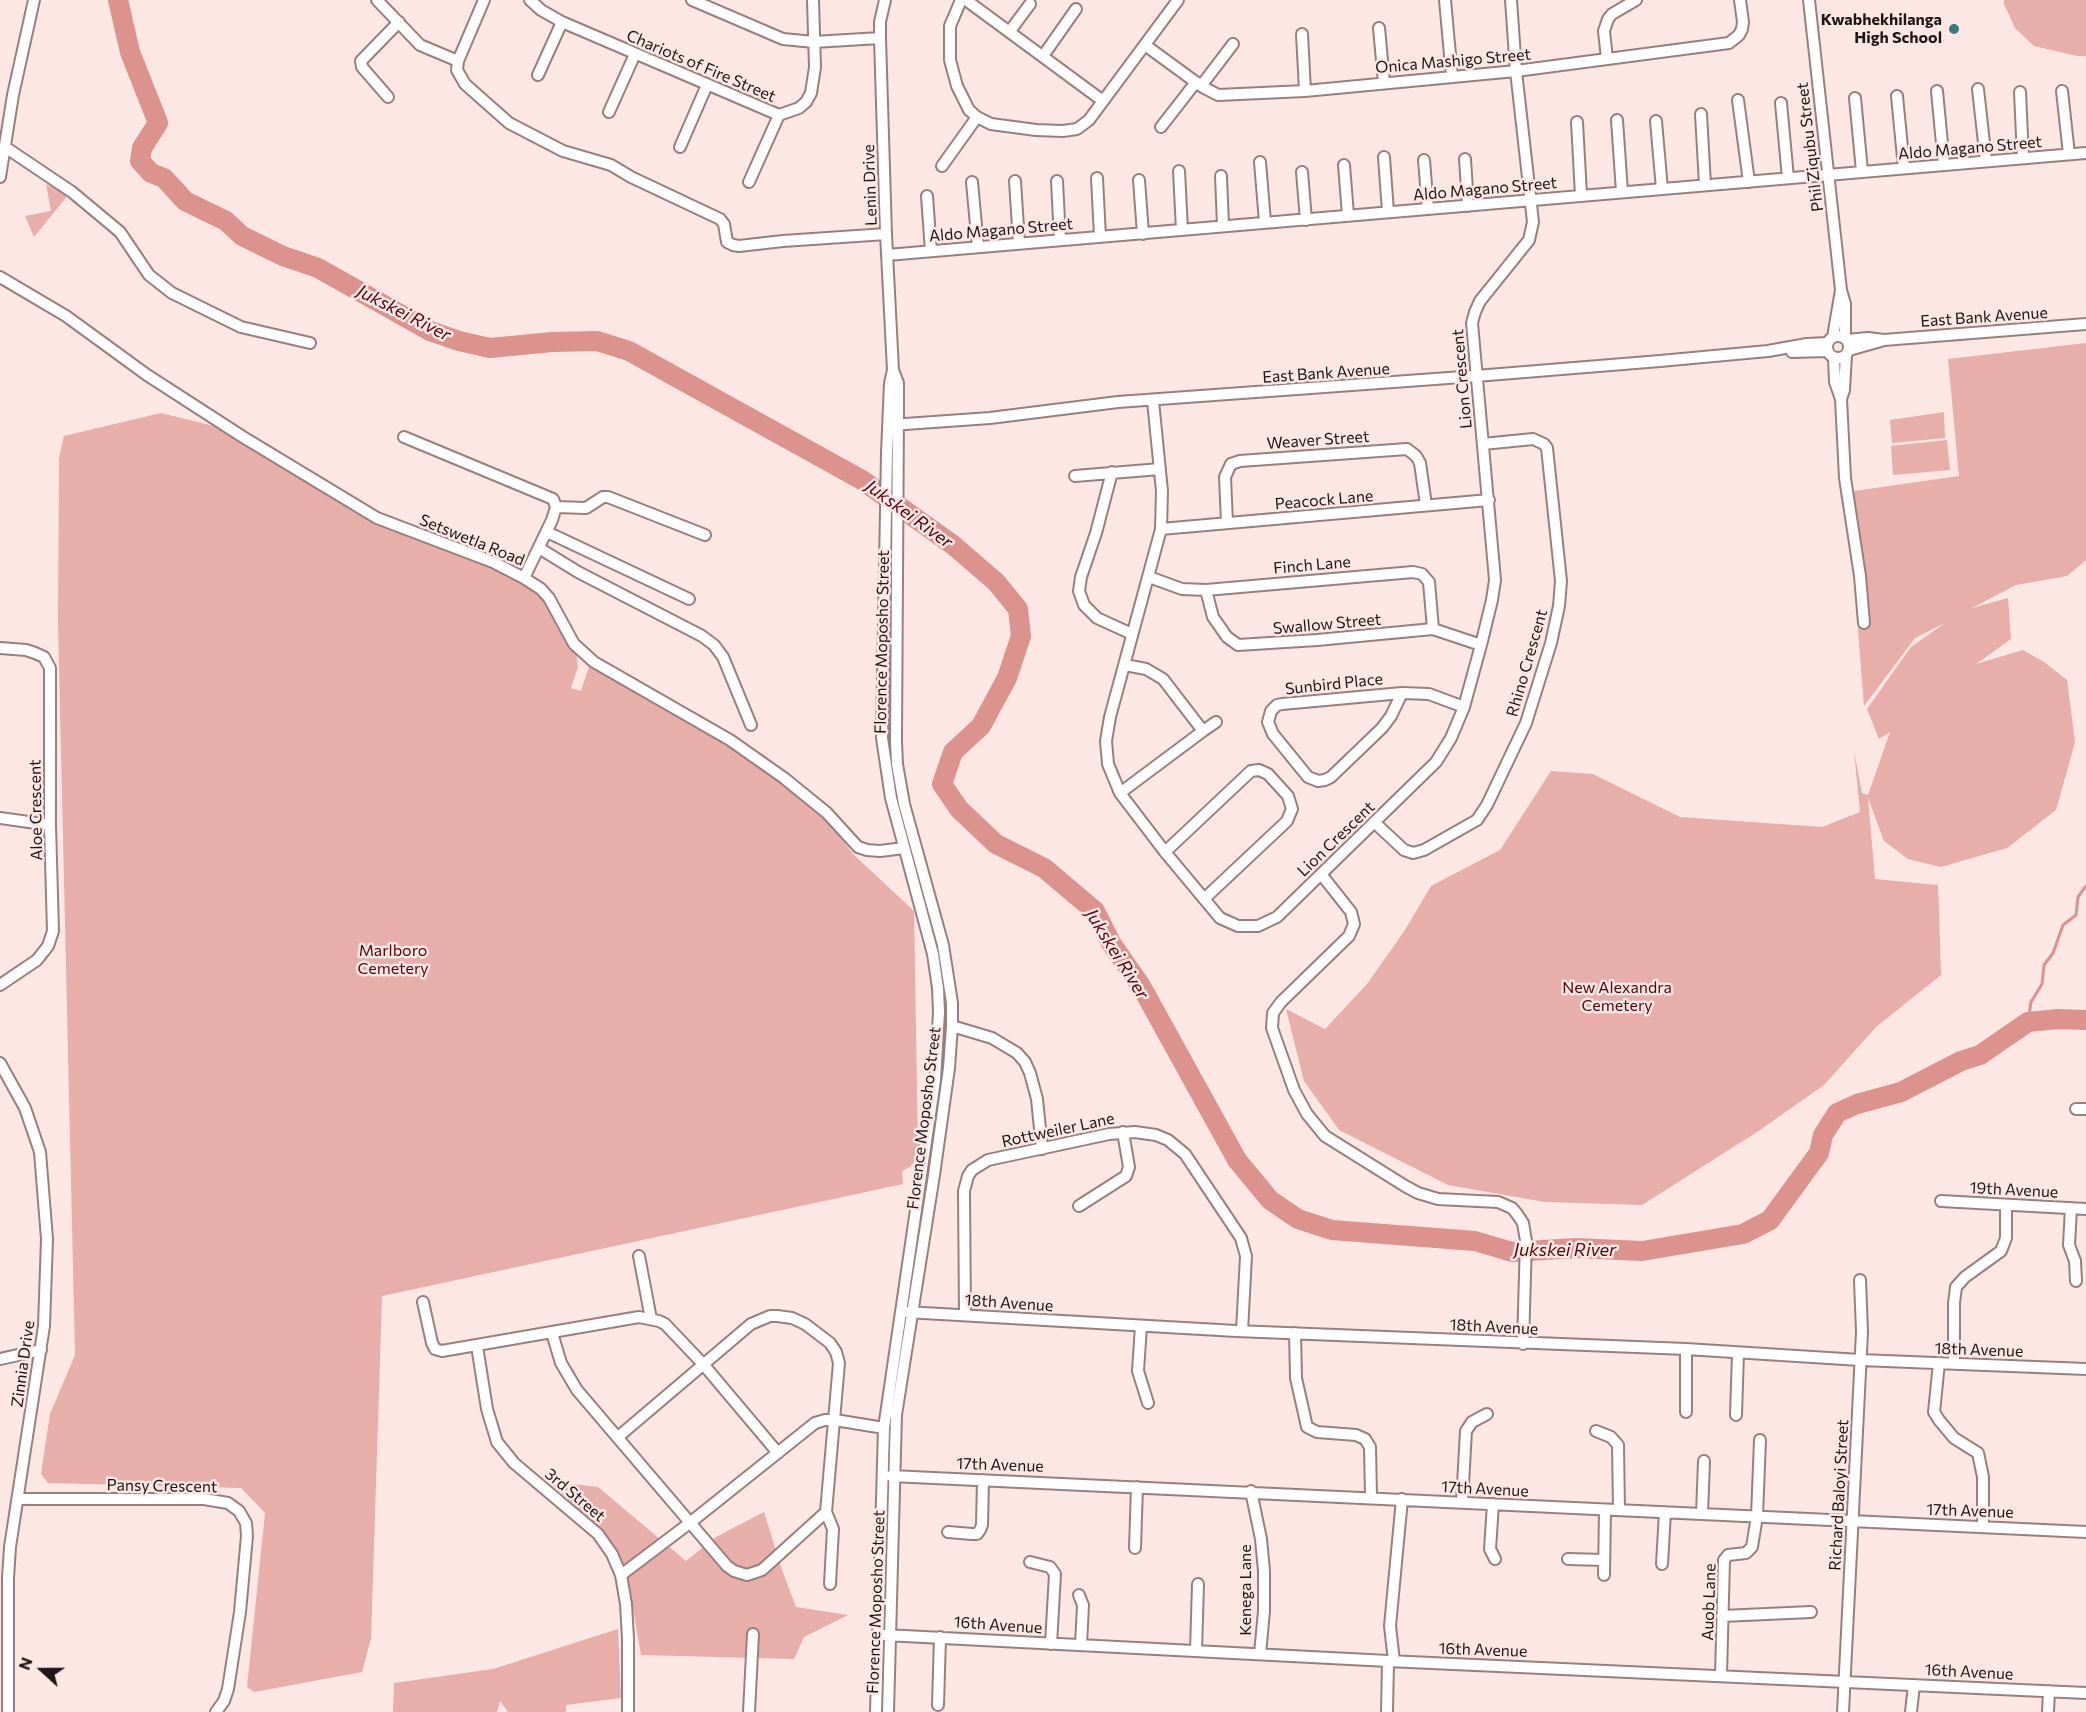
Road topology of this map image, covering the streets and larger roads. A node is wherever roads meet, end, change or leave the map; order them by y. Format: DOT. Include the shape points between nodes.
graph roads {
  1 [pos="34,0"];
  2 [pos="377,0"];
  3 [pos="484,0"];
  4 [pos="530,0"];
  5 [pos="692,0"];
  6 [pos="813,0"];
  7 [pos="885,0"];
  8 [pos="961,0"];
  9 [pos="966,0"];
  10 [pos="1178,0"];
  11 [pos="1445,0"];
  12 [pos="1511,0"];
  13 [pos="1636,0"];
  14 [pos="1740,0"];
  15 [pos="1809,0"];
  16 [pos="1030,4"];
  17 [pos="982,5"];
  18 [pos="1076,9"];
  19 [pos="399,22"];
  20 [pos="562,22"];
  21 [pos="1379,28"];
  22 [pos="1010,31"];
  23 [pos="1302,34"];
  24 [pos="880,38"];
  25 [pos="814,42"];
  26 [pos="1233,44"];
  27 [pos="1145,45"];
  28 [pos="635,54"];
  29 [pos="1043,56"];
  30 [pos="1607,59"];
  31 [pos="458,61"];
  32 [pos="1516,71"];
  33 [pos="537,75"];
  34 [pos="1452,77"];
  35 [pos="1384,82"];
  36 [pos="1198,84"];
  37 [pos="707,85"];
  38 [pos="1978,88"];
  39 [pos="1305,91"];
  40 [pos="1937,91"];
  41 [pos="2062,91"];
  42 [pos="2020,92"];
  43 [pos="1897,96"];
  44 [pos="388,97"];
  45 [pos="1855,98"];
  46 [pos="1738,100"];
  47 [pos="1103,101"];
  48 [pos="1781,103"];
  49 [pos="609,112"];
  50 [pos="1701,114"];
  51 [pos="779,115"];
  52 [pos="976,117"];
  53 [pos="1617,120"];
  54 [pos="1656,121"];
  55 [pos="1577,122"];
  56 [pos="1161,127"];
  57 [pos="5,147"];
  58 [pos="680,147"];
  59 [pos="2086,153"];
  60 [pos="2069,154"];
  61 [pos="1384,157"];
  62 [pos="2023,158"];
  63 [pos="1465,159"];
  64 [pos="1424,160"];
  65 [pos="1986,161"];
  66 [pos="1260,162"];
  67 [pos="1344,165"];
  68 [pos="1944,165"];
  69 [pos="942,166"];
  70 [pos="1904,168"];
  71 [pos="1179,171"];
  72 [pos="1862,171"];
  73 [pos="1302,172"];
  74 [pos="1829,175"];
  75 [pos="1221,176"];
  76 [pos="0,177"];
  77 [pos="1097,178"];
  78 [pos="1788,178"];
  79 [pos="1139,180"];
  80 [pos="1015,181"];
  81 [pos="1057,181"];
  82 [pos="749,182"];
  83 [pos="972,182"];
  84 [pos="1749,182"];
  85 [pos="1705,185"];
  86 [pos="1662,189"];
  87 [pos="1622,192"];
  88 [pos="1581,195"];
  89 [pos="927,196"];
  90 [pos="1531,200"];
  91 [pos="1468,206"];
  92 [pos="1428,208"];
  93 [pos="1388,212"];
  94 [pos="1348,215"];
  95 [pos="1306,220"];
  96 [pos="1265,222"];
  97 [pos="1223,226"];
  98 [pos="1182,230"];
  99 [pos="886,234"];
  100 [pos="1143,234"];
  101 [pos="1100,237"];
  102 [pos="1060,240"];
  103 [pos="1019,243"];
  104 [pos="978,247"];
  105 [pos="931,251"];
  106 [pos="888,255"];
  107 [pos="0,277"];
  108 [pos="1841,290"];
  109 [pos="2086,324"];
  110 [pos="310,343"];
  111 [pos="1847,346"];
  112 [pos="1830,347"];
  113 [pos="1476,376"];
  114 [pos="1841,399"];
  115 [pos="1153,401"];
  116 [pos="893,425"];
  117 [pos="404,437"];
  118 [pos="1483,444"];
  119 [pos="1160,468"];
  120 [pos="1112,472"];
  121 [pos="1075,476"];
  122 [pos="1489,501"];
  123 [pos="1426,505"];
  124 [pos="556,507"];
  125 [pos="1227,524"];
  126 [pos="1161,529"];
  127 [pos="547,532"];
  128 [pos="705,535"];
  129 [pos="539,548"];
  130 [pos="1149,576"];
  131 [pos="524,578"];
  132 [pos="1206,590"];
  133 [pos="689,599"];
  134 [pos="1864,623"];
  135 [pos="1433,628"];
  136 [pos="1132,634"];
  137 [pos="1481,645"];
  138 [pos="0,648"];
  139 [pos="1125,665"];
  140 [pos="1402,693"];
  141 [pos="882,701"];
  142 [pos="896,701"];
  143 [pos="1464,707"];
  144 [pos="1216,722"];
  145 [pos="751,725"];
  146 [pos="1203,731"];
  147 [pos="1120,793"];
  148 [pos="0,818"];
  149 [pos="1374,822"];
  150 [pos="50,825"];
  151 [pos="904,848"];
  152 [pos="1165,852"];
  153 [pos="1321,874"];
  154 [pos="1204,899"];
  155 [pos="0,985"];
  156 [pos="952,1026"];
  157 [pos="0,1064"];
  158 [pos="1123,1132"];
  159 [pos="1042,1149"];
  160 [pos="1941,1201"];
  161 [pos="1079,1206"];
  162 [pos="2006,1206"];
  163 [pos="2071,1208"];
  164 [pos="2086,1209"];
  165 [pos="639,1256"];
  166 [pos="1860,1280"];
  167 [pos="2076,1281"];
  168 [pos="423,1302"];
  169 [pos="900,1311"];
  170 [pos="912,1312"];
  171 [pos="965,1315"];
  172 [pos="651,1318"];
  173 [pos="1141,1326"];
  174 [pos="1242,1331"];
  175 [pos="552,1333"];
  176 [pos="1294,1333"];
  177 [pos="1523,1344"];
  178 [pos="477,1346"];
  179 [pos="1686,1349"];
  180 [pos="41,1350"];
  181 [pos="1738,1353"];
  182 [pos="0,1359"];
  183 [pos="1860,1360"];
  184 [pos="1939,1363"];
  185 [pos="1954,1363"];
  186 [pos="703,1364"];
  187 [pos="2086,1369"];
  188 [pos="1148,1403"];
  189 [pos="1686,1412"];
  190 [pos="1486,1414"];
  191 [pos="1736,1415"];
  192 [pos="835,1419"];
  193 [pos="884,1428"];
  194 [pos="1596,1431"];
  195 [pos="618,1437"];
  196 [pos="1760,1440"];
  197 [pos="778,1453"];
  198 [pos="1704,1461"];
  199 [pos="883,1476"];
  200 [pos="895,1476"];
  201 [pos="983,1480"];
  202 [pos="1137,1487"];
  203 [pos="1251,1491"];
  204 [pos="1371,1497"];
  205 [pos="18,1499"];
  206 [pos="1402,1499"];
  207 [pos="1462,1502"];
  208 [pos="1493,1504"];
  209 [pos="1605,1510"];
  210 [pos="1618,1510"];
  211 [pos="826,1512"];
  212 [pos="1665,1512"];
  213 [pos="1702,1514"];
  214 [pos="1757,1516"];
  215 [pos="691,1522"];
  216 [pos="1852,1522"];
  217 [pos="1983,1526"];
  218 [pos="948,1532"];
  219 [pos="2086,1532"];
  220 [pos="1135,1548"];
  221 [pos="1495,1559"];
  222 [pos="1568,1559"];
  223 [pos="1603,1560"];
  224 [pos="1030,1562"];
  225 [pos="1662,1564"];
  226 [pos="621,1575"];
  227 [pos="1604,1575"];
  228 [pos="830,1584"];
  229 [pos="1198,1584"];
  230 [pos="1079,1595"];
  231 [pos="1811,1612"];
  232 [pos="1722,1616"];
  233 [pos="753,1634"];
  234 [pos="891,1634"];
  235 [pos="879,1635"];
  236 [pos="940,1637"];
  237 [pos="1051,1644"];
  238 [pos="1081,1645"];
  239 [pos="1197,1651"];
  240 [pos="1260,1654"];
  241 [pos="1391,1661"];
  242 [pos="1721,1675"];
  243 [pos="1845,1681"];
  244 [pos="1914,1685"];
  245 [pos="2049,1691"];
  246 [pos="2086,1693"];
  247 [pos="938,1705"];
  248 [pos="8,1712"];
  249 [pos="216,1712"];
  250 [pos="628,1712"];
  251 [pos="749,1712"];
  252 [pos="876,1712"];
  253 [pos="888,1712"];
  254 [pos="1387,1712"];
  255 [pos="1843,1712"];
  256 [pos="1911,1712"];
  257 [pos="2048,1712"];
  1 -- 57 [label="street"];
  2 -- 19 [label="street"];
  3 -- 31 [label="street"];
  4 -- 20 [label="street, Chariots of Fire Street"];
  5 -- 25 [label="street" via="775,37"];
  6 -- 25 [label="street, Chariots of Fire Street"];
  7 -- 24 [label="street, Lenin Drive"];
  8 -- 52 [label="street" via="950,26 950,60 963,102"];
  9 -- 17 [label="street"];
  10 -- 27 [label="street"];
  11 -- 34 [label="street"];
  12 -- 32 [label="street, Lion Crescent"];
  13 -- 30 [label="street" via="1608,18 1604,31"];
  14 -- 30 [label="street, Onica Mashigo Street" via="1742,29 1730,44"];
  15 -- 74 [label="street, Phil Ziqubu Street"];
  16 -- 22 [label="street"];
  17 -- 22 [label="street"];
  18 -- 29 [label="street"];
  19 -- 31 [label="street" via="420,45"];
  19 -- 44 [label="street" via="361,61"];
  20 -- 28 [label="street, Chariots of Fire Street"];
  20 -- 33 [label="street"];
  21 -- 35 [label="street"];
  22 -- 29 [label="street"];
  23 -- 39 [label="street"];
  24 -- 25 [label="street"];
  24 -- 99 [label="street, Lenin Drive"];
  25 -- 51 [label="street, Chariots of Fire Street" via="811,93 799,108"];
  26 -- 36 [label="street"];
  27 -- 36 [label="street, Onica Mashigo Street"];
  27 -- 47 [label="street"];
  28 -- 37 [label="street, Chariots of Fire Street"];
  28 -- 49 [label="street"];
  29 -- 47 [label="street"];
  30 -- 32 [label="street, Onica Mashigo Street"];
  31 -- 99 [label="street" via="457,70 465,84 509,123 563,151 611,165 720,219 727,242 733,245"];
  32 -- 34 [label="street, Onica Mashigo Street"];
  32 -- 90 [label="street, Lion Crescent"];
  34 -- 35 [label="street, Onica Mashigo Street"];
  35 -- 39 [label="street, Onica Mashigo Street"];
  36 -- 39 [label="street, Onica Mashigo Street" via="1218,95"];
  36 -- 56 [label="street"];
  37 -- 51 [label="street, Chariots of Fire Street"];
  37 -- 58 [label="street"];
  38 -- 65 [label="street"];
  40 -- 68 [label="street"];
  41 -- 60 [label="street"];
  42 -- 62 [label="street"];
  43 -- 70 [label="street"];
  45 -- 72 [label="street"];
  46 -- 84 [label="street"];
  47 -- 52 [label="street" via="1083,125 1071,130 991,124"];
  48 -- 78 [label="street"];
  50 -- 85 [label="street"];
  51 -- 82 [label="street"];
  52 -- 69 [label="street"];
  53 -- 87 [label="street"];
  54 -- 86 [label="street"];
  55 -- 88 [label="street"];
  57 -- 76 [label="street"];
  57 -- 110 [label="street" via="72,192 120,232 148,275 172,293 241,327"];
  59 -- 60 [label="street, Aldo Magano Street"];
  60 -- 62 [label="street, Aldo Magano Street"];
  61 -- 93 [label="street"];
  62 -- 65 [label="street, Aldo Magano Street"];
  63 -- 91 [label="street"];
  64 -- 92 [label="street"];
  65 -- 68 [label="street, Aldo Magano Street"];
  66 -- 96 [label="street"];
  67 -- 94 [label="street"];
  68 -- 70 [label="street, Aldo Magano Street"];
  70 -- 72 [label="street, Aldo Magano Street"];
  71 -- 98 [label="street"];
  72 -- 74 [label="street, Aldo Magano Street"];
  73 -- 95 [label="street"];
  74 -- 78 [label="street, Aldo Magano Street"];
  74 -- 108 [label="street, Phil Ziqubu Street"];
  75 -- 97 [label="street"];
  77 -- 101 [label="street"];
  78 -- 84 [label="street, Aldo Magano Street"];
  79 -- 100 [label="street"];
  80 -- 103 [label="street"];
  81 -- 102 [label="street"];
  83 -- 104 [label="street"];
  84 -- 85 [label="street, Aldo Magano Street"];
  85 -- 86 [label="street, Aldo Magano Street"];
  86 -- 87 [label="street, Aldo Magano Street"];
  87 -- 88 [label="street, Aldo Magano Street"];
  88 -- 90 [label="street, Aldo Magano Street"];
  89 -- 105 [label="street"];
  90 -- 91 [label="street, Aldo Magano Street"];
  90 -- 113 [label="street, Lion Crescent" via="1533,222 1529,240 1474,312"];
  91 -- 92 [label="street, Aldo Magano Street"];
  92 -- 93 [label="street, Aldo Magano Street"];
  93 -- 94 [label="street, Aldo Magano Street"];
  94 -- 95 [label="street, Aldo Magano Street"];
  95 -- 96 [label="street, Aldo Magano Street"];
  96 -- 97 [label="street, Aldo Magano Street"];
  97 -- 98 [label="street, Aldo Magano Street"];
  98 -- 100 [label="street, Aldo Magano Street"];
  99 -- 106 [label="street, Lenin Drive"];
  100 -- 101 [label="street, Aldo Magano Street"];
  101 -- 102 [label="street, Aldo Magano Street"];
  102 -- 103 [label="street, Aldo Magano Street"];
  103 -- 104 [label="street, Aldo Magano Street"];
  104 -- 105 [label="street, Aldo Magano Street"];
  105 -- 106 [label="street, Aldo Magano Street"];
  106 -- 116 [label="street, Lenin Drive"];
  107 -- 131 [label="street, Setswetla Road" via="66,316 234,431 377,518 493,562"];
  108 -- 111 [label="street, Phil Ziqubu Street"];
  108 -- 112 [label="street, Phil Ziqubu Street"];
  109 -- 111 [label="street, East Bank Avenue" via="1884,340 1868,338"];
  111 -- 112 [label="street" via="1837,336"];
  111 -- 112 [label="street" via="1838,359"];
  111 -- 114 [label="street, Phil Ziqubu Street"];
  112 -- 113 [label="street, East Bank Avenue"];
  112 -- 114 [label="street, Phil Ziqubu Street"];
  113 -- 115 [label="street, East Bank Avenue"];
  113 -- 118 [label="street, Lion Crescent"];
  114 -- 134 [label="street" via="1845,478"];
  115 -- 116 [label="street, East Bank Avenue"];
  115 -- 119 [label="street, Lion Crescent"];
  116 -- 141 [label="street, Florence Moposho Street" via="887,452"];
  116 -- 142 [label="street, Florence Moposho Street" via="899,452"];
  117 -- 124 [label="street" via="543,495 553,500"];
  118 -- 122 [label="street, Lion Crescent"];
  118 -- 149 [label="street, Rhino Crescent" via="1533,439 1547,448 1560,581 1551,644 1526,723 1477,820 1413,853 1404,850"];
  119 -- 120 [label="street"];
  119 -- 126 [label="street, Lion Crescent"];
  120 -- 121 [label="street"];
  120 -- 136 [label="street" via="1079,591 1084,605 1097,618"];
  122 -- 123 [label="street, Peacock Lane"];
  122 -- 137 [label="street, Lion Crescent" via="1494,589"];
  123 -- 125 [label="street, Peacock Lane"];
  123 -- 125 [label="street, Weaver Street" via="1420,463 1407,449 1240,461 1230,464 1225,477"];
  124 -- 127 [label="street"];
  124 -- 128 [label="street" via="586,508 608,496"];
  125 -- 126 [label="street, Peacock Lane"];
  126 -- 130 [label="street, Lion Crescent"];
  127 -- 129 [label="street"];
  127 -- 133 [label="street"];
  129 -- 131 [label="street"];
  129 -- 145 [label="street" via="714,645 723,657"];
  130 -- 132 [label="street, Finch Lane" via="1182,589"];
  130 -- 136 [label="street, Lion Crescent"];
  131 -- 151 [label="street, Setswetla Road" via="549,598 574,644 594,662 730,740 827,813 858,847 880,852"];
  132 -- 135 [label="street, Swallow Street" via="1213,617 1238,645"];
  132 -- 135 [label="street, Finch Lane" via="1413,572 1422,574 1429,582"];
  135 -- 137 [label="street, Swallow Street"];
  136 -- 139 [label="street, Lion Crescent"];
  137 -- 143 [label="street, Lion Crescent"];
  138 -- 150 [label="street, Aloe Crescent" via="35,653 44,657 50,668"];
  139 -- 146 [label="street" via="1146,669 1163,679"];
  139 -- 147 [label="street, Lion Crescent" via="1106,741 1108,764"];
  140 -- 140 [label="street, Sunbird Place" via="1277,705 1268,722 1273,734 1308,777 1325,780 1382,728"];
  140 -- 143 [label="street, Sunbird Place" via="1429,694"];
  141 -- 142 [label="street"];
  141 -- 151 [label="street, Florence Moposho Street" via="885,762"];
  142 -- 156 [label="street, Florence Moposho Street" via="897,764 943,945"];
  143 -- 149 [label="street, Lion Crescent" via="1436,762"];
  144 -- 146 [label="street"];
  146 -- 147 [label="street"];
  147 -- 152 [label="street, Lion Crescent"];
  148 -- 150 [label="street"];
  149 -- 153 [label="street, Lion Crescent"];
  150 -- 155 [label="street, Aloe Crescent" via="51,940 38,960"];
  151 -- 169 [label="street, Florence Moposho Street" via="933,954 939,1012 934,1080"];
  152 -- 154 [label="street, Lion Crescent"];
  152 -- 154 [label="street" via="1251,771 1268,774 1288,796 1292,809 1287,821"];
  153 -- 154 [label="street, Lion Crescent" via="1277,916 1258,926 1226,922"];
  153 -- 177 [label="street" via="1351,912 1353,930 1273,1013 1272,1028 1294,1090 1319,1130 1337,1145 1418,1193 1449,1200 1498,1202 1512,1208 1523,1223 1526,1241"];
  156 -- 159 [label="street" via="992,1038 1025,1062 1037,1099"];
  156 -- 170 [label="street, Florence Moposho Street" via="941,1129"];
  157 -- 180 [label="street, Zinnia Drive" via="25,1108 40,1152 46,1239 46,1307"];
  158 -- 159 [label="street, Rottweiler Lane"];
  158 -- 161 [label="street" via="1129,1167 1126,1176"];
  158 -- 174 [label="street, Rottweiler Lane" via="1156,1135 1177,1146 1241,1238 1246,1251"];
  159 -- 171 [label="street, Rottweiler Lane" via="988,1160 968,1176 964,1191"];
  160 -- 162 [label="street, 19th Avenue"];
  162 -- 163 [label="street, 19th Avenue"];
  162 -- 185 [label="street" via="2006,1238 2001,1251 1956,1287"];
  163 -- 164 [label="street, 19th Avenue"];
  163 -- 167 [label="street" via="2069,1245"];
  165 -- 172 [label="street"];
  166 -- 183 [label="street, Richard Baloyi Street"];
  168 -- 178 [label="street" via="435,1349"];
  169 -- 170 [label="street, 18th Avenue"];
  169 -- 193 [label="street, Florence Moposho Street"];
  170 -- 171 [label="street, 18th Avenue"];
  170 -- 200 [label="street, Florence Moposho Street" via="897,1406"];
  171 -- 173 [label="street, 18th Avenue"];
  172 -- 175 [label="street"];
  172 -- 186 [label="street" via="665,1324"];
  173 -- 174 [label="street, 18th Avenue"];
  173 -- 188 [label="street" via="1138,1371"];
  174 -- 176 [label="street, 18th Avenue"];
  175 -- 178 [label="street"];
  175 -- 195 [label="street" via="569,1378"];
  176 -- 177 [label="street, 18th Avenue"];
  176 -- 204 [label="street" via="1296,1378 1307,1427 1317,1432 1356,1435 1367,1442"];
  177 -- 179 [label="street, 18th Avenue"];
  178 -- 226 [label="street, 3rd Street" via="487,1409 497,1442 514,1463 598,1534"];
  179 -- 181 [label="street, 18th Avenue"];
  179 -- 189 [label="street"];
  180 -- 182 [label="street"];
  180 -- 205 [label="street, Zinnia Drive"];
  181 -- 183 [label="street, 18th Avenue"];
  181 -- 191 [label="street"];
  183 -- 184 [label="street, 18th Avenue"];
  183 -- 216 [label="street, Richard Baloyi Street"];
  184 -- 185 [label="street, 18th Avenue"];
  184 -- 217 [label="street" via="1934,1412 1954,1438 1978,1453 1983,1477"];
  185 -- 187 [label="street, 18th Avenue"];
  186 -- 192 [label="street" via="758,1320 770,1316 792,1318 830,1343 836,1352 839,1363"];
  186 -- 195 [label="street"];
  186 -- 197 [label="street"];
  190 -- 207 [label="street" via="1466,1431"];
  192 -- 193 [label="street"];
  192 -- 197 [label="street" via="815,1423"];
  192 -- 211 [label="street"];
  193 -- 199 [label="street, Florence Moposho Street"];
  194 -- 210 [label="street" via="1618,1445"];
  195 -- 215 [label="street"];
  196 -- 214 [label="street"];
  197 -- 215 [label="street"];
  198 -- 213 [label="street"];
  199 -- 200 [label="street, 17th Avenue"];
  199 -- 235 [label="street, Florence Moposho Street"];
  200 -- 201 [label="street, 17th Avenue"];
  200 -- 234 [label="street, Florence Moposho Street"];
  201 -- 202 [label="street, 17th Avenue"];
  201 -- 218 [label="street" via="980,1530 976,1534"];
  202 -- 203 [label="street, 17th Avenue"];
  202 -- 220 [label="street"];
  203 -- 204 [label="street, 17th Avenue"];
  203 -- 240 [label="street, Kenega Lane" via="1264,1571"];
  204 -- 206 [label="street, 17th Avenue"];
  205 -- 248 [label="street, Zinnia Drive" via="7,1594"];
  205 -- 249 [label="street, Pansy Crescent" via="204,1499 228,1503 239,1511 246,1523 247,1536 240,1612 228,1689"];
  206 -- 207 [label="street, 17th Avenue"];
  206 -- 241 [label="street" via="1390,1626"];
  207 -- 208 [label="street, 17th Avenue"];
  208 -- 209 [label="street, 17th Avenue"];
  208 -- 221 [label="street" via="1490,1549"];
  209 -- 210 [label="street, 17th Avenue"];
  209 -- 223 [label="street"];
  210 -- 212 [label="street, 17th Avenue"];
  211 -- 215 [label="street" via="762,1570 747,1575 727,1566"];
  211 -- 228 [label="street" via="833,1529"];
  212 -- 213 [label="street, 17th Avenue"];
  212 -- 225 [label="street"];
  213 -- 214 [label="street, 17th Avenue"];
  214 -- 216 [label="street, 17th Avenue"];
  214 -- 232 [label="street, Auob Lane" via="1750,1550 1728,1555 1724,1560"];
  215 -- 226 [label="street"];
  216 -- 217 [label="street, 17th Avenue"];
  216 -- 243 [label="street, Richard Baloyi Street"];
  217 -- 219 [label="street, 17th Avenue"];
  222 -- 223 [label="street"];
  223 -- 227 [label="street"];
  224 -- 237 [label="street" via="1050,1567 1055,1574"];
  226 -- 250 [label="street, 3rd Street" via="628,1639"];
  229 -- 239 [label="street"];
  230 -- 238 [label="street" via="1083,1605"];
  231 -- 232 [label="street"];
  232 -- 242 [label="street, Auob Lane"];
  233 -- 251 [label="street"];
  234 -- 235 [label="street, 16th Avenue"];
  234 -- 236 [label="street, 16th Avenue"];
  234 -- 253 [label="street, Florence Moposho Street"];
  235 -- 252 [label="street, Florence Moposho Street"];
  236 -- 237 [label="street, 16th Avenue"];
  236 -- 247 [label="street"];
  237 -- 238 [label="street, 16th Avenue"];
  238 -- 239 [label="street, 16th Avenue"];
  239 -- 240 [label="street, 16th Avenue"];
  240 -- 241 [label="street, 16th Avenue"];
  241 -- 242 [label="street, 16th Avenue"];
  241 -- 254 [label="street"];
  242 -- 243 [label="street, 16th Avenue"];
  243 -- 244 [label="street, 16th Avenue"];
  243 -- 255 [label="street, Richard Baloyi Street"];
  244 -- 245 [label="street, 16th Avenue"];
  244 -- 256 [label="street"];
  245 -- 246 [label="street, 16th Avenue"];
  245 -- 257 [label="street"];
}
